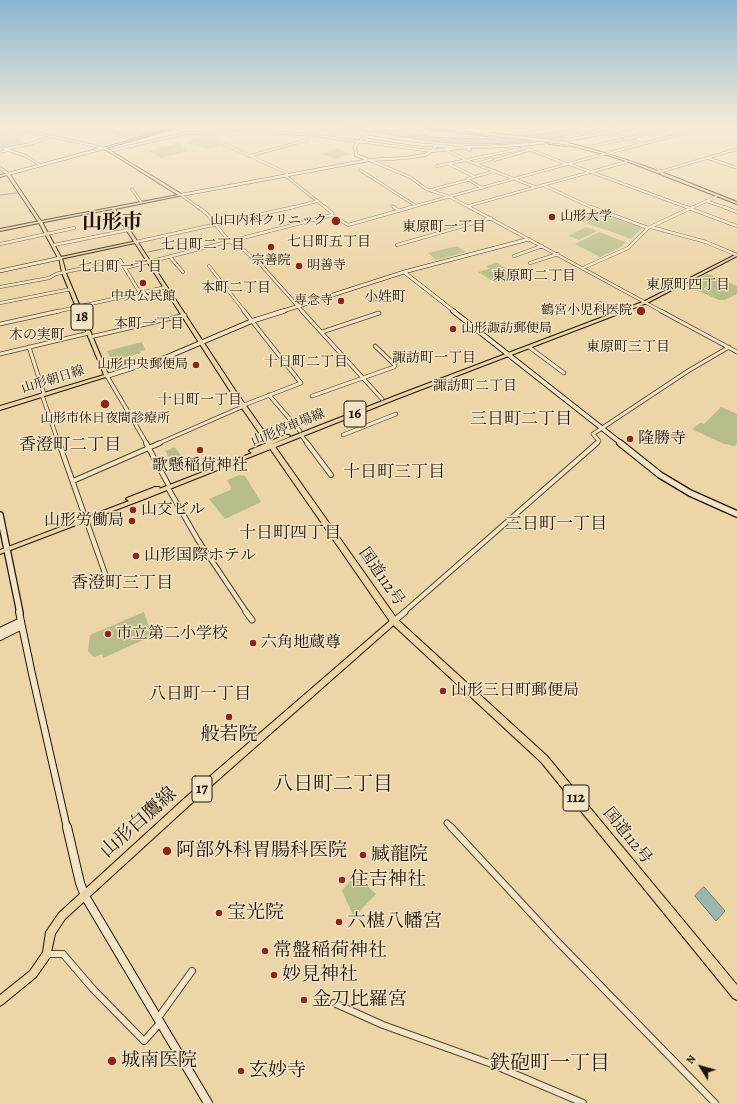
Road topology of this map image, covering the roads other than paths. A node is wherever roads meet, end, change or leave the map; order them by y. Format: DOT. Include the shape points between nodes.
graph roads {
  1 [pos="11,178"];
  2 [pos="154,178"];
  3 [pos="272,178"];
  4 [pos="289,178"];
  5 [pos="373,178"];
  6 [pos="412,178"];
  7 [pos="471,178"];
  8 [pos="515,178"];
  9 [pos="518,178"];
  10 [pos="564,178"];
  11 [pos="608,178"];
  12 [pos="677,178"];
  13 [pos="678,178"];
  14 [pos="468,180"];
  15 [pos="543,185"];
  16 [pos="535,187"];
  17 [pos="482,188"];
  18 [pos="132,189"];
  19 [pos="430,190"];
  20 [pos="181,195"];
  21 [pos="716,195"];
  22 [pos="450,197"];
  23 [pos="318,201"];
  24 [pos="706,201"];
  25 [pos="141,202"];
  26 [pos="737,202"];
  27 [pos="392,206"];
  28 [pos="416,206"];
  29 [pos="468,206"];
  30 [pos="113,208"];
  31 [pos="689,209"];
  32 [pos="398,211"];
  33 [pos="737,212"];
  34 [pos="332,215"];
  35 [pos="491,218"];
  36 [pos="40,222"];
  37 [pos="215,225"];
  38 [pos="737,226"];
  39 [pos="74,228"];
  40 [pos="649,228"];
  41 [pos="0,230"];
  42 [pos="128,230"];
  43 [pos="47,234"];
  44 [pos="528,239"];
  45 [pos="136,242"];
  46 [pos="229,242"];
  47 [pos="0,244"];
  48 [pos="54,245"];
  49 [pos="397,245"];
  50 [pos="542,246"];
  51 [pos="558,254"];
  52 [pos="736,254"];
  53 [pos="514,256"];
  54 [pos="170,257"];
  55 [pos="60,258"];
  56 [pos="149,262"];
  57 [pos="530,263"];
  58 [pos="209,266"];
  59 [pos="124,268"];
  60 [pos="583,268"];
  61 [pos="0,271"];
  62 [pos="183,272"];
  63 [pos="404,272"];
  64 [pos="64,273"];
  65 [pos="0,287"];
  66 [pos="166,287"];
  67 [pos="71,289"];
  68 [pos="140,293"];
  69 [pos="644,301"];
  70 [pos="0,303"];
  71 [pos="600,303"];
  72 [pos="78,307"];
  73 [pos="298,307"];
  74 [pos="614,311"];
  75 [pos="379,313"];
  76 [pos="185,315"];
  77 [pos="252,321"];
  78 [pos="0,324"];
  79 [pos="322,332"];
  80 [pos="90,335"];
  81 [pos="201,341"];
  82 [pos="375,346"];
  83 [pos="29,347"];
  84 [pos="529,347"];
  85 [pos="729,347"];
  86 [pos="737,352"];
  87 [pos="507,353"];
  88 [pos="0,354"];
  89 [pos="564,372"];
  90 [pos="107,376"];
  91 [pos="363,378"];
  92 [pos="43,394"];
  93 [pos="269,396"];
  94 [pos="312,396"];
  95 [pos="382,399"];
  96 [pos="244,406"];
  97 [pos="0,408"];
  98 [pos="396,414"];
  99 [pos="602,428"];
  100 [pos="300,433"];
  101 [pos="343,435"];
  102 [pos="271,445"];
  103 [pos="149,447"];
  104 [pos="331,475"];
  105 [pos="73,481"];
  106 [pos="168,486"];
  107 [pos="737,514"];
  108 [pos="0,515"];
  109 [pos="85,517"];
  110 [pos="3,548"];
  111 [pos="108,582"];
  112 [pos="252,620"];
  113 [pos="394,621"];
  114 [pos="21,623"];
  115 [pos="0,624"];
  116 [pos="1,631"];
  117 [pos="0,637"];
  118 [pos="447,823"];
  119 [pos="85,896"];
  120 [pos="47,954"];
  121 [pos="192,971"];
  122 [pos="737,994"];
  123 [pos="0,1001"];
  124 [pos="334,1003"];
  125 [pos="159,1021"];
  126 [pos="208,1103"];
  127 [pos="584,1103"];
  128 [pos="715,1103"];
  1 -- 36 [label="main road"];
  2 -- 20 [label="main road"];
  3 -- 20 [label="street"];
  4 -- 23 [label="street"];
  5 -- 28 [label="street"];
  6 -- 19 [label="street"];
  7 -- 14 [label="street"];
  8 -- 17 [label="street"];
  9 -- 16 [label="street"];
  10 -- 15 [label="street"];
  11 -- 31 [label="street"];
  12 -- 26 [label="highway"];
  13 -- 21 [label="highway"];
  14 -- 17 [label="street"];
  14 -- 19 [label="street"];
  15 -- 16 [label="street"];
  15 -- 40 [label="street" via="594,209"];
  16 -- 29 [label="street"];
  17 -- 22 [label="street"];
  18 -- 25 [label="street"];
  19 -- 22 [label="street"];
  20 -- 25 [label="main road"];
  20 -- 37 [label="street" via="207,214"];
  21 -- 24 [label="street"];
  21 -- 26 [label="highway"];
  22 -- 28 [label="street"];
  22 -- 29 [label="street"];
  23 -- 34 [label="street"];
  23 -- 37 [label="street"];
  24 -- 31 [label="street"];
  24 -- 33 [label="street"];
  25 -- 30 [label="main road"];
  27 -- 32 [label="street"];
  28 -- 32 [label="street"];
  29 -- 35 [label="street"];
  30 -- 36 [label="main road"];
  30 -- 42 [label="main road"];
  31 -- 38 [label="street"];
  31 -- 40 [label="street"];
  32 -- 34 [label="street" via="348,225"];
  34 -- 46 [label="street"];
  35 -- 44 [label="street"];
  35 -- 49 [label="street"];
  36 -- 41 [label="highway"];
  36 -- 43 [label="highway"];
  37 -- 45 [label="street"];
  37 -- 46 [label="street"];
  39 -- 43 [label="street"];
  40 -- 52 [label="street" via="706,242"];
  40 -- 60 [label="street" via="628,248"];
  42 -- 45 [label="main road"];
  42 -- 48 [label="street"];
  43 -- 47 [label="street"];
  43 -- 48 [label="highway"];
  44 -- 50 [label="street"];
  44 -- 63 [label="street"];
  45 -- 55 [label="highway"];
  45 -- 56 [label="highway, 国道112号 / 112"];
  46 -- 54 [label="street"];
  46 -- 73 [label="street" via="254,257"];
  48 -- 55 [label="highway"];
  50 -- 51 [label="street"];
  50 -- 53 [label="street"];
  51 -- 57 [label="street"];
  51 -- 60 [label="street"];
  52 -- 69 [label="main road, 山形停車場線 / 16"];
  54 -- 56 [label="street"];
  54 -- 62 [label="street"];
  55 -- 61 [label="street"];
  55 -- 64 [label="main road, 山形朝日線 / 18"];
  56 -- 59 [label="street"];
  56 -- 66 [label="highway, 国道112号 / 112"];
  58 -- 77 [label="street"];
  59 -- 64 [label="street" via="120,260"];
  59 -- 68 [label="street"];
  60 -- 69 [label="street"];
  63 -- 73 [label="street"];
  63 -- 87 [label="street"];
  64 -- 65 [label="street"];
  64 -- 67 [label="main road, 山形朝日線 / 18"];
  66 -- 68 [label="street"];
  66 -- 76 [label="highway, 国道112号 / 112"];
  67 -- 70 [label="street"];
  67 -- 72 [label="main road, 山形朝日線 / 18"];
  68 -- 72 [label="street"];
  69 -- 74 [label="main road, 山形停車場線 / 16"];
  69 -- 84 [label="main road, 山形停車場線 / 16"];
  69 -- 85 [label="street"];
  71 -- 74 [label="street"];
  72 -- 78 [label="street"];
  72 -- 80 [label="main road, 山形朝日線 / 18"];
  73 -- 77 [label="street"];
  73 -- 79 [label="street"];
  74 -- 87 [label="main road, 山形停車場線 / 16"];
  75 -- 79 [label="street"];
  76 -- 80 [label="street"];
  76 -- 81 [label="highway, 国道112号 / 112"];
  77 -- 81 [label="street"];
  77 -- 93 [label="street" via="301,383"];
  79 -- 91 [label="street"];
  80 -- 83 [label="street"];
  80 -- 90 [label="main road, 山形朝日線 / 18"];
  81 -- 90 [label="street" via="157,360"];
  81 -- 96 [label="highway, 国道112号 / 112"];
  82 -- 91 [label="street" via="395,365"];
  83 -- 88 [label="street"];
  83 -- 92 [label="street"];
  84 -- 87 [label="main road, 山形停車場線 / 16"];
  84 -- 89 [label="street"];
  85 -- 86 [label="street"];
  85 -- 99 [label="street"];
  87 -- 95 [label="main road, 山形停車場線 / 16"];
  87 -- 99 [label="street"];
  87 -- 100 [label="main road, 山形停車場線 / 16"];
  90 -- 92 [label="main road, 山形朝日線"];
  90 -- 103 [label="street"];
  91 -- 94 [label="street"];
  91 -- 95 [label="street"];
  92 -- 97 [label="main road, 山形朝日線"];
  92 -- 105 [label="street"];
  93 -- 96 [label="street"];
  93 -- 100 [label="street"];
  95 -- 100 [label="main road, 山形停車場線 / 16"];
  96 -- 102 [label="highway, 国道112号 / 112"];
  96 -- 103 [label="street"];
  98 -- 101 [label="street"];
  99 -- 107 [label="street" via="660,475 694,495"];
  99 -- 113 [label="street" via="593,434 599,442"];
  100 -- 102 [label="main road, 山形停車場線 / 16"];
  100 -- 104 [label="street"];
  102 -- 106 [label="main road, 山形停車場線 / 16"];
  102 -- 113 [label="highway, 国道112号 / 112"];
  103 -- 105 [label="street"];
  103 -- 106 [label="street"];
  105 -- 109 [label="street"];
  106 -- 109 [label="main road, 山形停車場線 / 16"];
  106 -- 112 [label="street" via="198,540"];
  108 -- 110 [label="street"];
  109 -- 110 [label="main road, 山形停車場線 / 16"];
  109 -- 111 [label="street"];
  110 -- 114 [label="street"];
  113 -- 119 [label="main road, 山形白鷹線 / 17" via="185,803"];
  113 -- 122 [label="highway, 国道112号 / 112" via="544,759"];
  114 -- 116 [label="street"];
  114 -- 117 [label="street"];
  114 -- 119 [label="street"];
  115 -- 116 [label="street"];
  118 -- 128 [label="street" via="554,938"];
  119 -- 120 [label="main road, 山形白鷹線 / 17" via="54,926"];
  119 -- 125 [label="street"];
  120 -- 123 [label="main road, 山形白鷹線 / 17" via="33,974"];
  120 -- 125 [label="street" via="63,954 144,1041"];
  121 -- 125 [label="street"];
  124 -- 127 [label="street" via="383,1025 489,1063"];
  125 -- 126 [label="street"];
}
